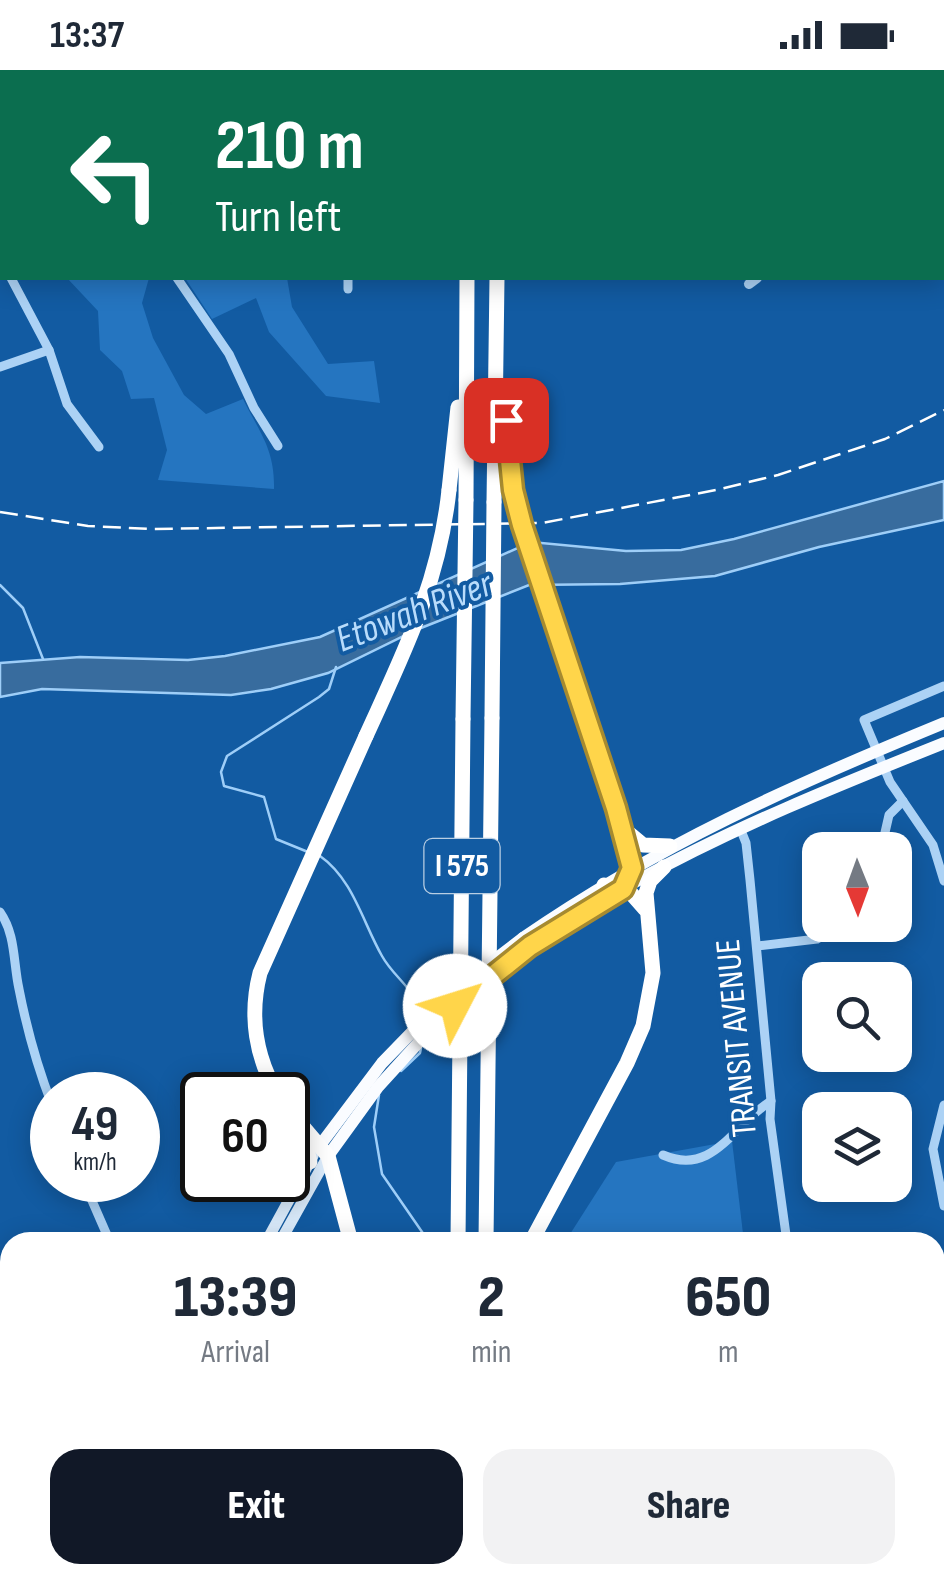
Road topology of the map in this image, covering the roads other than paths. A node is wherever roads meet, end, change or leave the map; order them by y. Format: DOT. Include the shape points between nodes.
graph roads {
  1 [pos="12,280"];
  2 [pos="178,280"];
  3 [pos="348,280"];
  4 [pos="467,280"];
  5 [pos="500,280"];
  6 [pos="500,280"];
  7 [pos="348,289"];
  8 [pos="467,324"];
  9 [pos="49,350"];
  10 [pos="0,367"];
  11 [pos="278,446"];
  12 [pos="99,447"];
  13 [pos="944,686"];
  14 [pos="944,723"];
  15 [pos="944,743"];
  16 [pos="877,750"];
  17 [pos="884,767"];
  18 [pos="903,801"];
  19 [pos="623,827"];
  20 [pos="740,828"];
  21 [pos="884,832"];
  22 [pos="670,846"];
  23 [pos="632,868"];
  24 [pos="664,868"];
  25 [pos="944,881"];
  26 [pos="604,885"];
  27 [pos="623,889"];
  28 [pos="645,910"];
  29 [pos="0,912"];
  30 [pos="802,941"];
  31 [pos="527,942"];
  32 [pos="758,946"];
  33 [pos="39,1072"];
  34 [pos="268,1072"];
  35 [pos="771,1102"];
  36 [pos="944,1105"];
  37 [pos="310,1135"];
  38 [pos="324,1150"];
  39 [pos="663,1155"];
  40 [pos="310,1162"];
  41 [pos="93,1202"];
  42 [pos="288,1202"];
  43 [pos="944,1206"];
  44 [pos="106,1232"];
  45 [pos="272,1232"];
  46 [pos="285,1232"];
  47 [pos="349,1232"];
  48 [pos="458,1232"];
  49 [pos="486,1232"];
  50 [pos="536,1232"];
  51 [pos="787,1232"];
  1 -- 9 [label="street"];
  2 -- 11 [label="street" via="229,354"];
  3 -- 7 [label="street"];
  4 -- 8 [label="highway, I 575"];
  5 -- 19 [label="highway, bridge" via="513,490"];
  6 -- 49 [label="highway, I 575, bridge"];
  8 -- 34 [label="highway, bridge" via="442,541 430,590 262,964 255,998 258,1048"];
  8 -- 48 [label="highway, I 575, bridge"];
  9 -- 10 [label="street"];
  9 -- 12 [label="street" via="67,404"];
  13 -- 16 [label="street" via="864,720"];
  14 -- 16 [label="main road"];
  15 -- 17 [label="main road"];
  16 -- 17 [label="street"];
  16 -- 22 [label="main road"];
  17 -- 18 [label="street"];
  17 -- 20 [label="main road"];
  18 -- 21 [label="street"];
  18 -- 25 [label="street" via="933,846"];
  19 -- 22 [label="highway" via="643,845"];
  19 -- 23 [label="highway"];
  20 -- 24 [label="main road"];
  20 -- 32 [label="street, TRANSIT AVENUE"];
  22 -- 23 [label="main road"];
  23 -- 26 [label="main road"];
  23 -- 27 [label="highway"];
  24 -- 27 [label="main road"];
  24 -- 28 [label="highway" via="648,887"];
  26 -- 27 [label="highway"];
  26 -- 31 [label="main road"];
  27 -- 28 [label="highway"];
  27 -- 31 [label="main road"];
  28 -- 50 [label="highway" via="652,973 644,1026"];
  29 -- 33 [label="street" via="13,940"];
  30 -- 32 [label="street"];
  31 -- 38 [label="main road, bridge" via="418,1042"];
  31 -- 38 [label="main road, bridge" via="477,971 419,1024 382,1063"];
  32 -- 35 [label="street, TRANSIT AVENUE"];
  35 -- 39 [label="street" via="712,1154 694,1162"];
  35 -- 51 [label="street, TRANSIT AVENUE"];
  36 -- 43 [label="street" via="933,1149"];
  37 -- 38 [label="highway"];
  38 -- 40 [label="main road"];
  38 -- 46 [label="main road"];
  38 -- 47 [label="highway"];
  41 -- 44 [label="street"];
  42 -- 45 [label="main road"];
}
